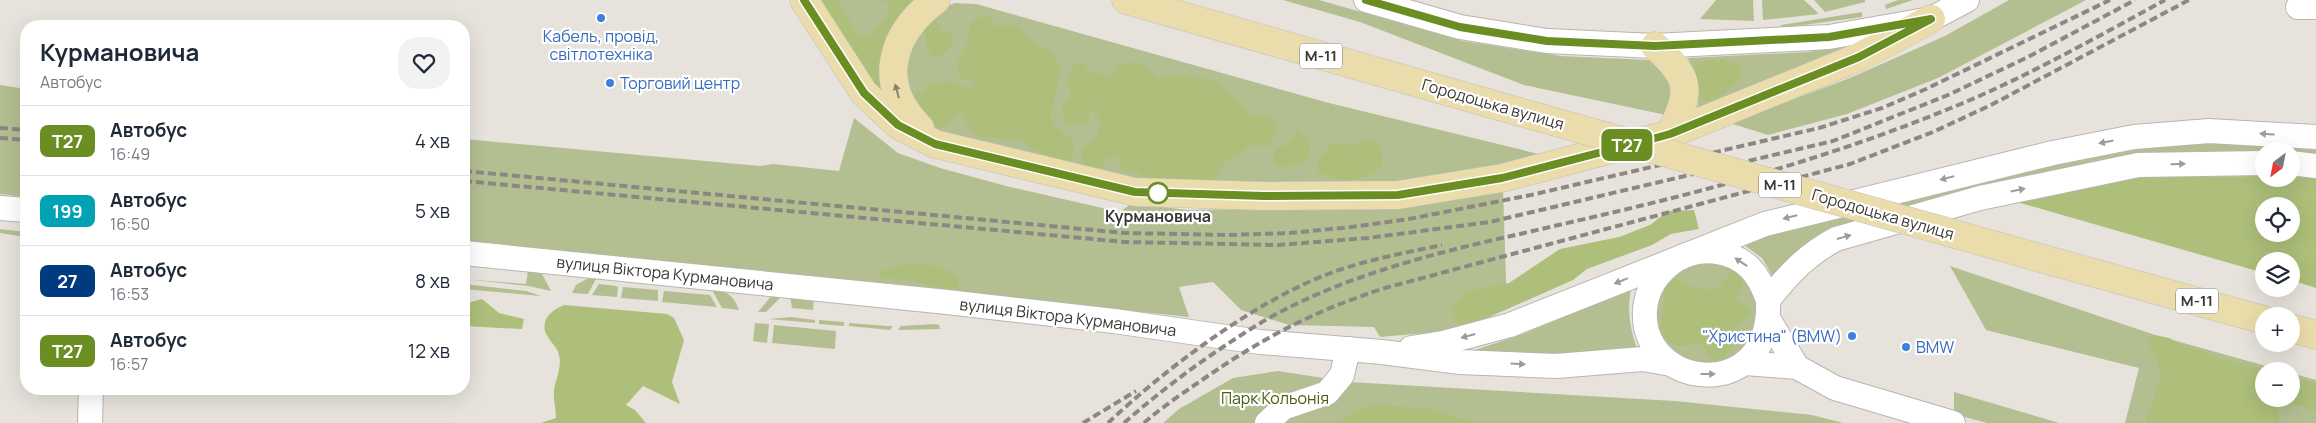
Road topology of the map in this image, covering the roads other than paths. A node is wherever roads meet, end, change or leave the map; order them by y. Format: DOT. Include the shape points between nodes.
graph roads {
  1 [pos="804,0"];
  2 [pos="936,0"];
  3 [pos="1126,0"];
  4 [pos="1366,0"];
  5 [pos="1967,0"];
  6 [pos="1931,19"];
  7 [pos="1655,46"];
  8 [pos="1670,134"];
  9 [pos="2316,137"];
  10 [pos="935,144"];
  11 [pos="2255,163"];
  12 [pos="2300,164"];
  13 [pos="2316,166"];
  14 [pos="0,208"];
  15 [pos="20,210"];
  16 [pos="470,254"];
  17 [pos="1682,256"];
  18 [pos="1769,310"];
  19 [pos="2255,317"];
  20 [pos="2300,331"];
  21 [pos="2316,335"];
  22 [pos="1348,349"];
  23 [pos="1382,352"];
  24 [pos="1745,363"];
  25 [pos="1671,364"];
  26 [pos="1797,367"];
  27 [pos="91,395"];
  28 [pos="90,423"];
  29 [pos="1267,423"];
  30 [pos="1953,423"];
  1 -- 10 [label="main road" via="864,93 898,125"];
  10 -- 2 [label="main road, one-way" via="903,108 893,76 898,43 922,10"];
  3 -- 19 [label="main road, Городоцька вулиця / М-11, bridge"];
  4 -- 7 [label="street" via="1460,27 1547,41"];
  5 -- 6 [label="street"];
  6 -- 7 [label="street" via="1829,37"];
  6 -- 8 [label="main road" via="1859,57"];
  7 -- 8 [label="main road" via="1673,62 1685,82 1684,106"];
  8 -- 10 [label="main road" via="1502,178 1398,195 1264,196 1135,192"];
  9 -- 17 [label="street, one-way" via="2209,131 2134,137 1981,170 1765,224"];
  18 -- 11 [label="street, one-way" via="1797,265 1836,239 1980,198 2138,165"];
  12 -- 13 [label="street"];
  14 -- 15 [label="street"];
  16 -- 22 [label="street, вулиця Віктора Курмановича" via="947,302 1260,342"];
  18 -- 17 [label="street, one-way" via="1762,283 1750,268 1734,257 1716,252"];
  17 -- 23 [label="street, one-way" via="1510,325 1443,343"];
  17 -- 25 [label="street" via="1664,268 1646,299 1649,336"];
  18 -- 24 [label="street" via="1765,337"];
  18 -- 26 [label="street"];
  20 -- 21 [label="main road"];
  22 -- 23 [label="street, вулиця Віктора Курмановича"];
  22 -- 29 [label="street" via="1342,376 1327,393 1283,408"];
  23 -- 25 [label="street, вулиця Віктора Курмановича, one-way" via="1460,362 1547,366 1643,358"];
  25 -- 24 [label="street, one-way" via="1707,376 1730,371"];
  24 -- 26 [label="street"];
  26 -- 30 [label="street" via="1836,388"];
  27 -- 28 [label="street"];
}
